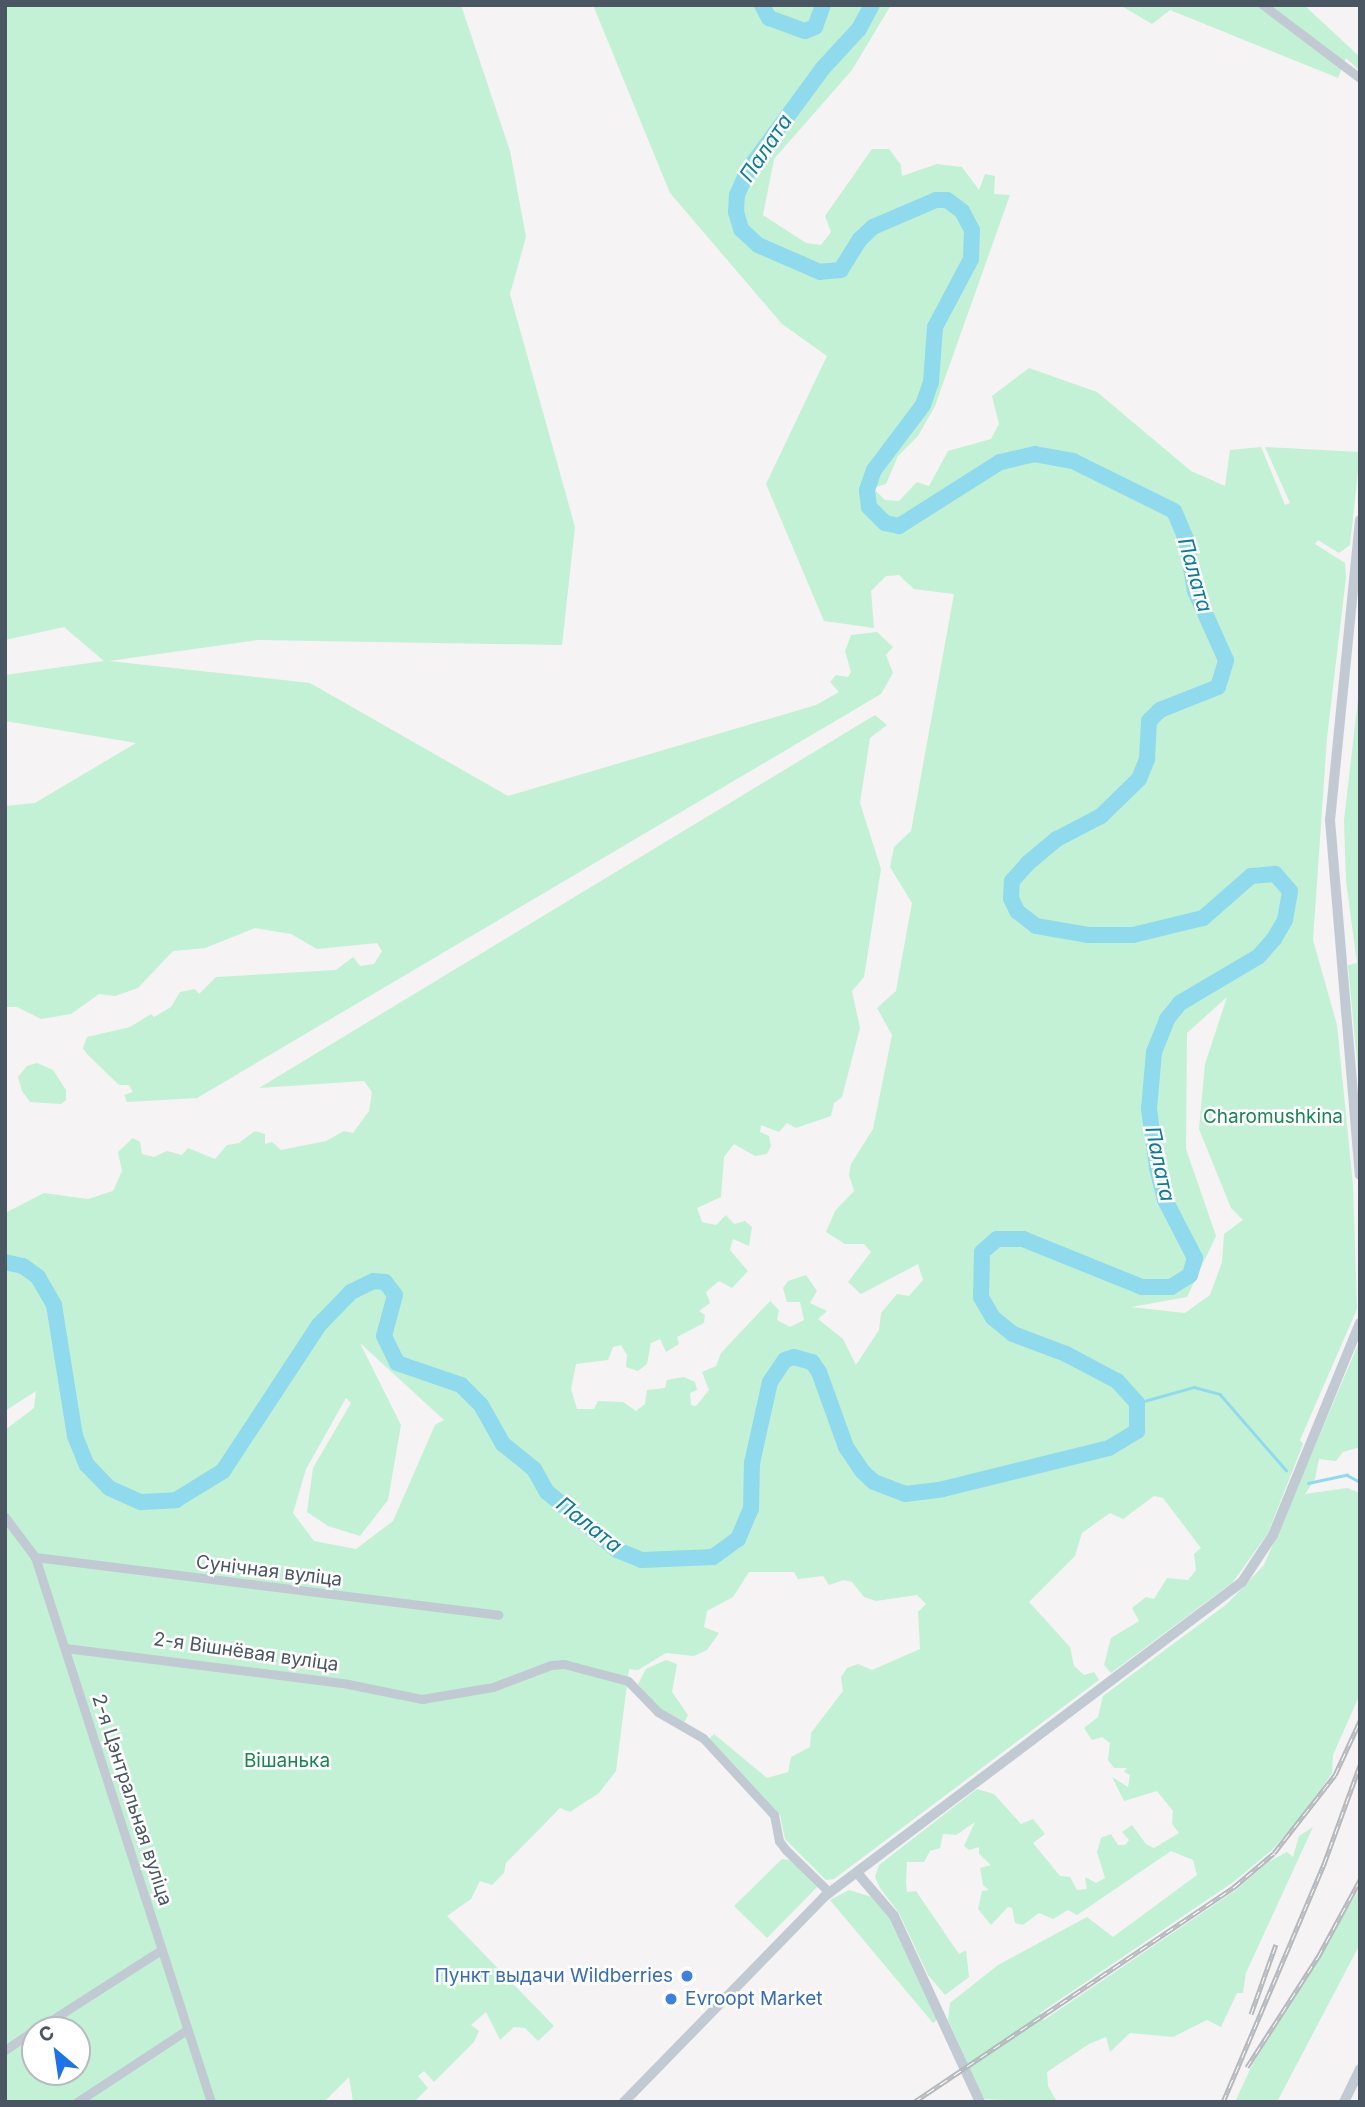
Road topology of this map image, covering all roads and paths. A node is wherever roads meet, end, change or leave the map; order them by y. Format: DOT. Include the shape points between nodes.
graph roads {
  1 [pos="1263,5"];
  2 [pos="1360,78"];
  3 [pos="1360,520"];
  4 [pos="1360,1175"];
  5 [pos="1360,1323"];
  6 [pos="5,1517"];
  7 [pos="35,1558"];
  8 [pos="498,1615"];
  9 [pos="65,1648"];
  10 [pos="859,1875"];
  11 [pos="829,1892"];
  12 [pos="161,1950"];
  13 [pos="57,2016"];
  14 [pos="186,2031"];
  15 [pos="21,2039"];
  16 [pos="5,2050"];
  17 [pos="1360,2069"];
  18 [pos="77,2102"];
  19 [pos="211,2102"];
  20 [pos="624,2102"];
  21 [pos="980,2102"];
  22 [pos="1344,2102"];
  1 -- 2 [label="street"];
  3 -- 4 [label="street" via="1330,820"];
  5 -- 10 [label="street" via="1273,1535 1242,1582"];
  6 -- 7 [label="street, 2-я Цэнтральная вуліца"];
  7 -- 8 [label="street, Сунічная вуліца"];
  7 -- 9 [label="street, 2-я Цэнтральная вуліца"];
  9 -- 11 [label="street, 2-я Вішнёвая вуліца" via="348,1684 422,1699 493,1687 551,1665 564,1664 628,1681 658,1712 703,1738 774,1815 779,1841 786,1850"];
  9 -- 12 [label="street, 2-я Цэнтральная вуліца"];
  10 -- 11 [label="street"];
  10 -- 21 [label="street" via="894,1916"];
  11 -- 20 [label="street"];
  12 -- 13 [label="street"];
  12 -- 14 [label="street, 2-я Цэнтральная вуліца"];
  14 -- 18 [label="street"];
  14 -- 19 [label="street, 2-я Цэнтральная вуліца"];
  15 -- 16 [label="street"];
  17 -- 22 [label="street"];
}
